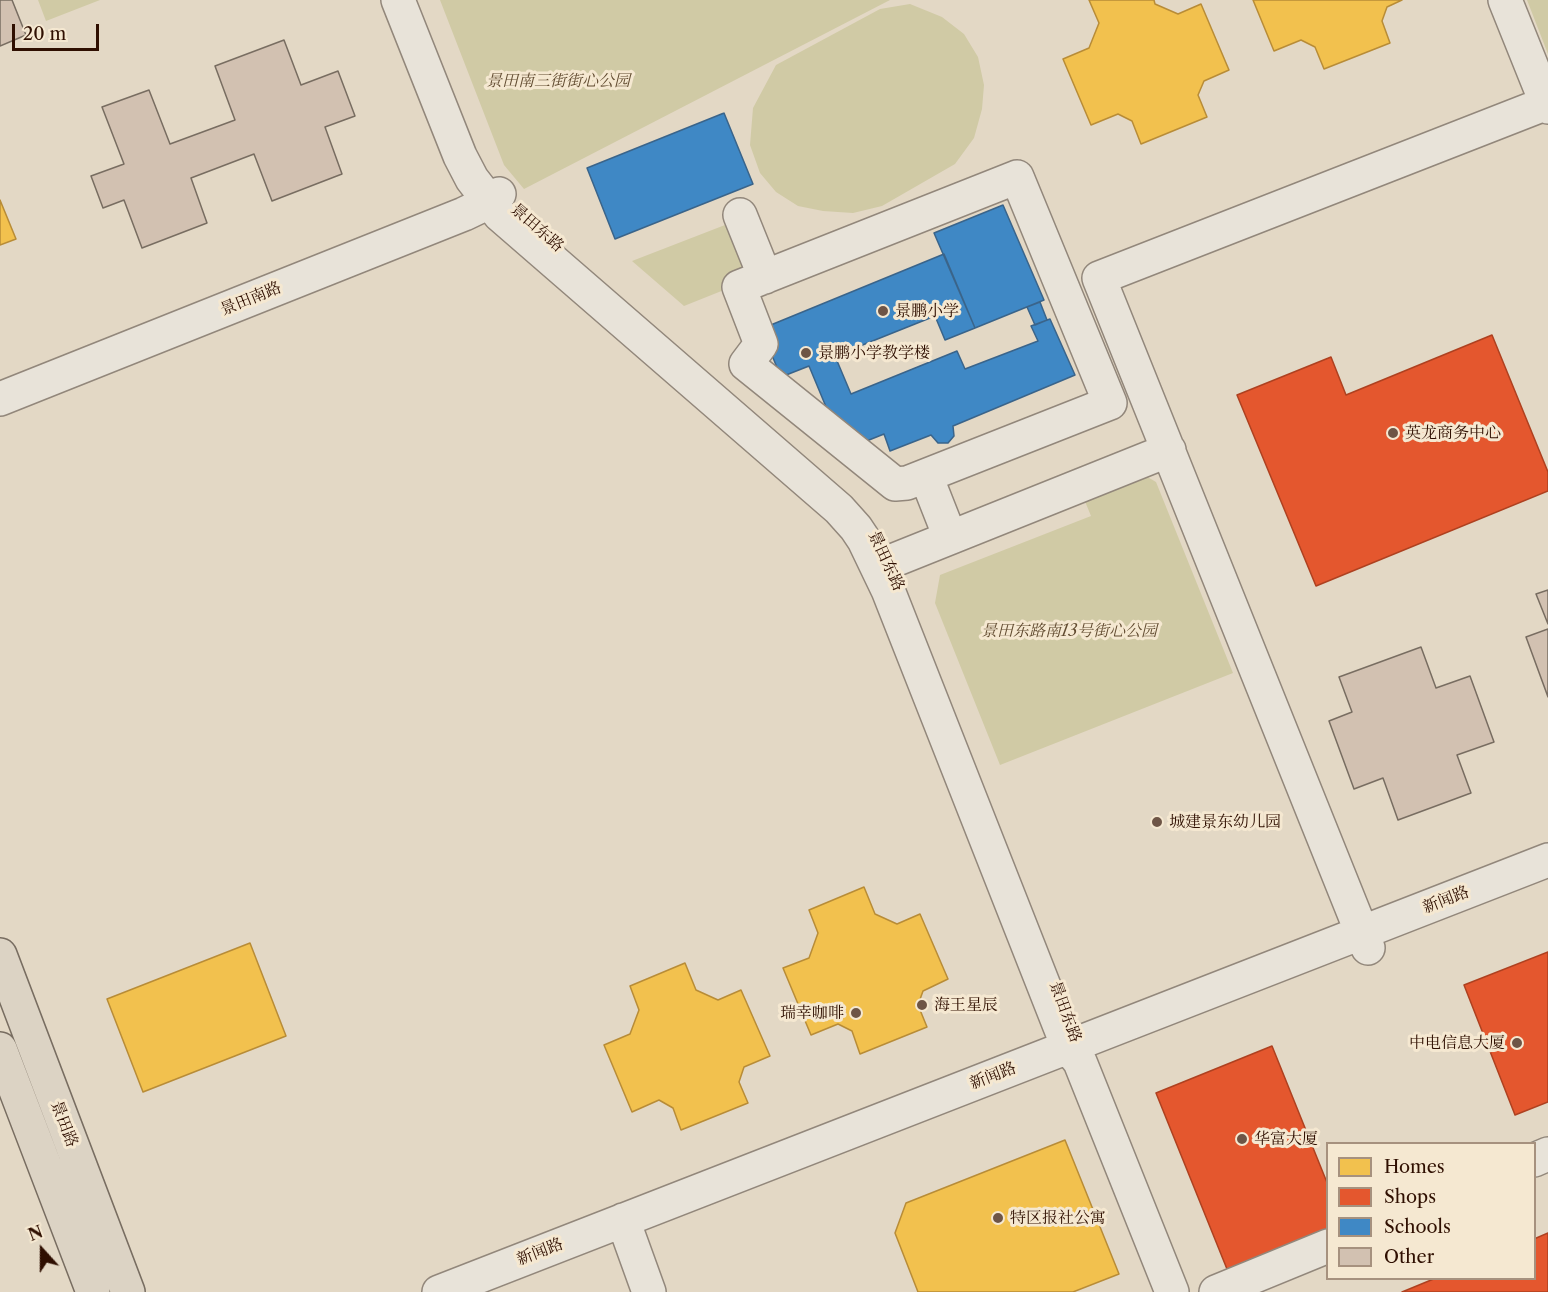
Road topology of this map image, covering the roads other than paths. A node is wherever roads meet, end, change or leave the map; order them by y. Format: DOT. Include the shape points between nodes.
graph roads {
  1 [pos="398,0"];
  2 [pos="411,0"];
  3 [pos="1505,0"];
  4 [pos="1547,105"];
  5 [pos="494,198"];
  6 [pos="740,215"];
  7 [pos="765,277"];
  8 [pos="0,399"];
  9 [pos="1169,450"];
  10 [pos="926,476"];
  11 [pos="951,537"];
  12 [pos="883,565"];
  13 [pos="1548,860"];
  14 [pos="1548,878"];
  15 [pos="1365,940"];
  16 [pos="0,955"];
  17 [pos="0,1049"];
  18 [pos="1075,1050"];
  19 [pos="626,1229"];
  20 [pos="1326,1247"];
  21 [pos="93,1292"];
  22 [pos="128,1292"];
  23 [pos="438,1292"];
  24 [pos="491,1292"];
  25 [pos="649,1292"];
  26 [pos="1172,1292"];
  27 [pos="1216,1292"];
  1 -- 5 [label="street, 景田东路" via="460,156 472,179"];
  2 -- 5 [label="street, 景田东路" via="471,155"];
  3 -- 4 [label="street"];
  4 -- 9 [label="street" via="1099,278"];
  5 -- 8 [label="street, 景田南路" via="464,214"];
  5 -- 12 [label="street, 景田东路" via="852,502 868,523"];
  6 -- 7 [label="street"];
  7 -- 10 [label="street" via="739,287 761,344 746,364 895,484"];
  7 -- 10 [label="street" via="1017,177 1110,403"];
  9 -- 11 [label="street"];
  9 -- 15 [label="street"];
  10 -- 11 [label="street"];
  11 -- 12 [label="street"];
  12 -- 18 [label="street, 景田东路"];
  13 -- 15 [label="street, 新闻路"];
  14 -- 15 [label="street, 新闻路"];
  15 -- 18 [label="street, 新闻路"];
  16 -- 22 [label="main road, 景田路"];
  17 -- 21 [label="main road, 景田路"];
  18 -- 19 [label="street, 新闻路"];
  18 -- 26 [label="street, 景田东路"];
  19 -- 23 [label="street, 新闻路"];
  19 -- 24 [label="street, 新闻路"];
  19 -- 25 [label="street"];
  20 -- 27 [label="street"];
}
